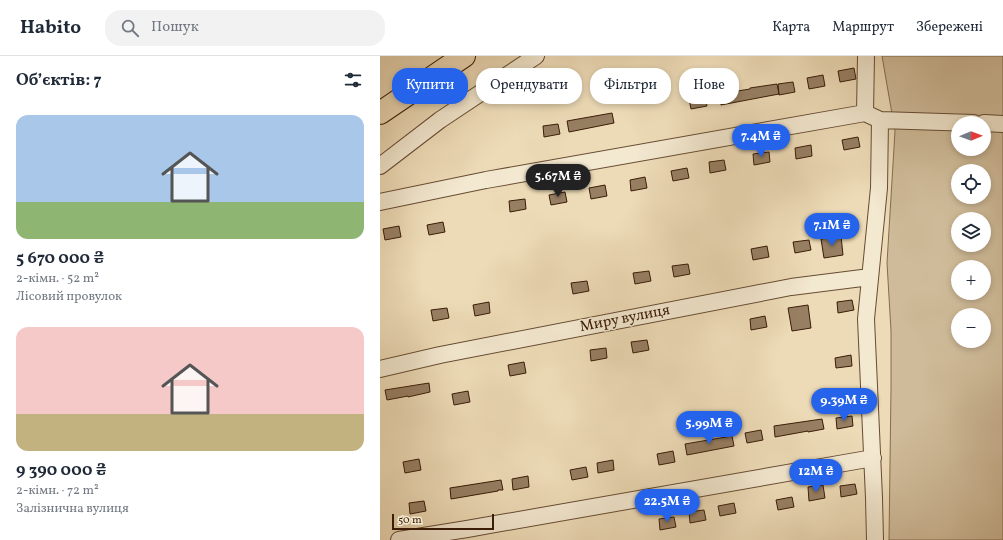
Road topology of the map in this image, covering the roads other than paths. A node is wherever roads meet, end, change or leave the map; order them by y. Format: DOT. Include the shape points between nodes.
graph roads {
  1 [pos="464,56"];
  2 [pos="536,56"];
  3 [pos="866,56"];
  4 [pos="380,112"];
  5 [pos="865,113"];
  6 [pos="880,120"];
  7 [pos="951,122"];
  8 [pos="991,123"];
  9 [pos="1003,124"];
  10 [pos="380,166"];
  11 [pos="380,202"];
  12 [pos="870,277"];
  13 [pos="380,369"];
  14 [pos="873,458"];
  15 [pos="399,540"];
  16 [pos="875,540"];
  1 -- 4 [label="highway"];
  2 -- 10 [label="street" via="440,120"];
  3 -- 5 [label="street"];
  5 -- 6 [label="street"];
  5 -- 11 [label="street" via="486,180"];
  6 -- 7 [label="street"];
  6 -- 12 [label="street" via="879,188"];
  8 -- 9 [label="street"];
  12 -- 13 [label="street, Миру вулиця" via="791,287"];
  12 -- 14 [label="street" via="866,319"];
  14 -- 15 [label="street"];
  14 -- 16 [label="street"];
}
